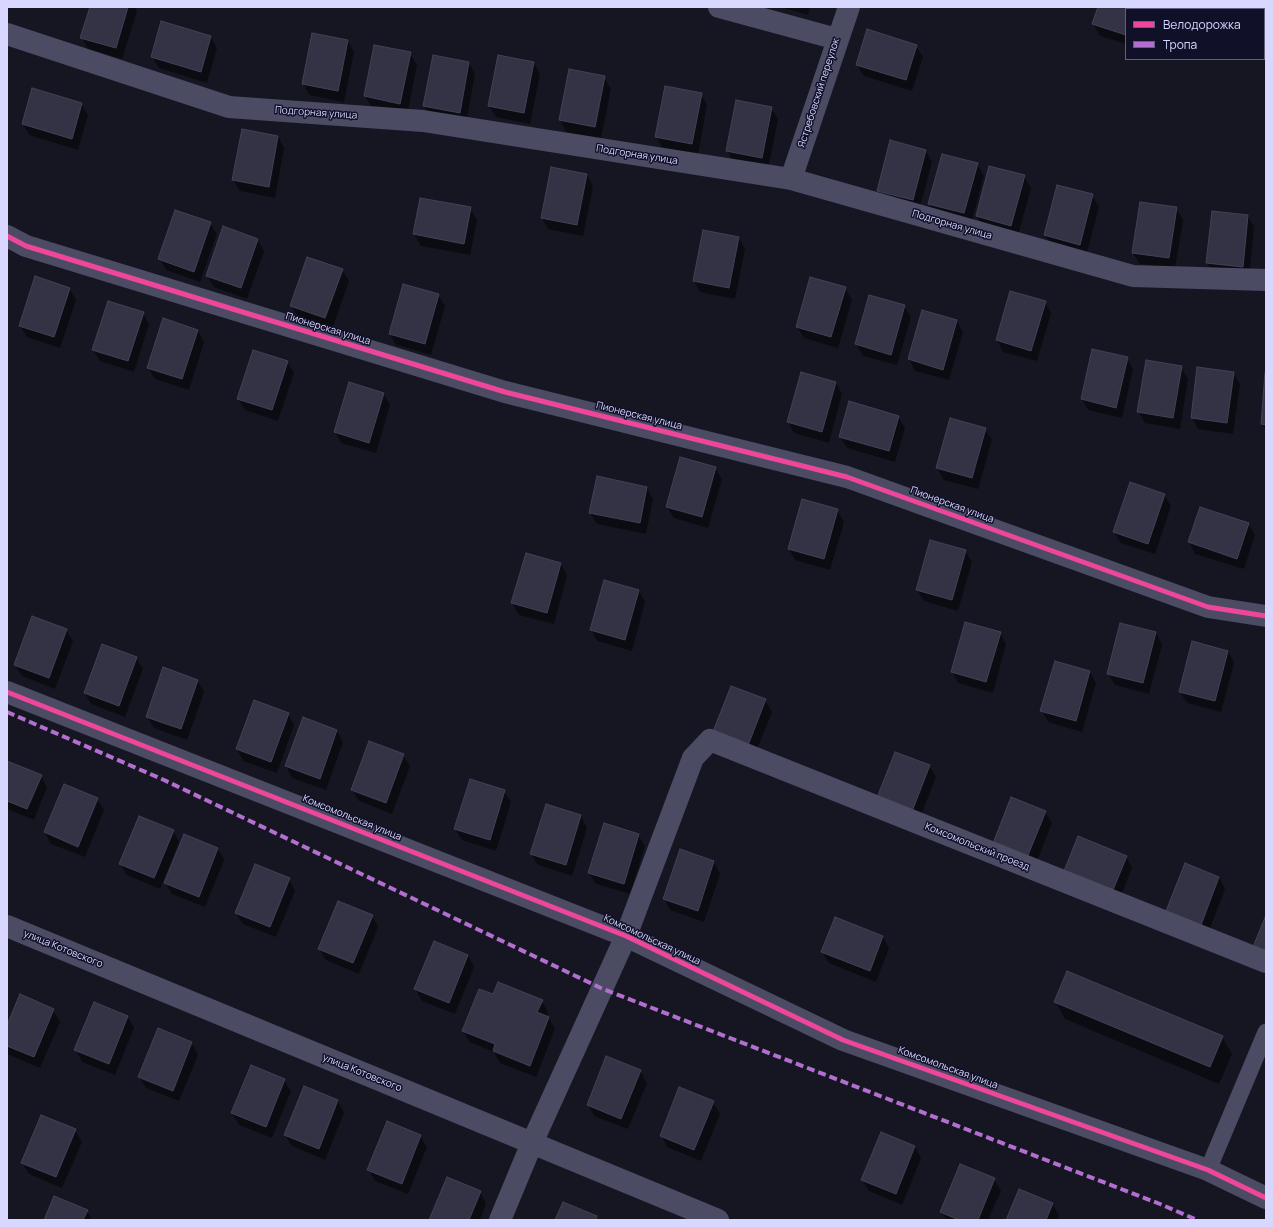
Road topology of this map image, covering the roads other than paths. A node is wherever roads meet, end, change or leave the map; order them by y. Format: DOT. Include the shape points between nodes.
graph roads {
  1 [pos="720,7"];
  2 [pos="849,7"];
  3 [pos="7,34"];
  4 [pos="837,39"];
  5 [pos="791,179"];
  6 [pos="7,236"];
  7 [pos="1266,280"];
  8 [pos="1266,616"];
  9 [pos="7,692"];
  10 [pos="7,926"];
  11 [pos="626,936"];
  12 [pos="1266,962"];
  13 [pos="1266,1032"];
  14 [pos="532,1143"];
  15 [pos="1208,1170"];
  16 [pos="1266,1198"];
  17 [pos="500,1220"];
  18 [pos="718,1220"];
  1 -- 4 [label="street"];
  2 -- 4 [label="street, Ястребовский переулок"];
  3 -- 5 [label="street, Подгорная улица" via="229,107 423,121"];
  4 -- 5 [label="street, Ястребовский переулок"];
  5 -- 7 [label="street, Подгорная улица" via="1133,276"];
  6 -- 8 [label="street, Пионерская улица" via="26,246 505,392 847,477 1208,607"];
  9 -- 11 [label="street, Комсомольская улица"];
  10 -- 14 [label="street, улица Котовского"];
  11 -- 12 [label="street, Комсомольский проезд" via="693,758 710,740"];
  11 -- 14 [label="street"];
  11 -- 15 [label="street, Комсомольская улица" via="843,1040"];
  13 -- 15 [label="lane"];
  14 -- 17 [label="street"];
  14 -- 18 [label="street, улица Котовского"];
  15 -- 16 [label="street, Комсомольская улица"];
}
